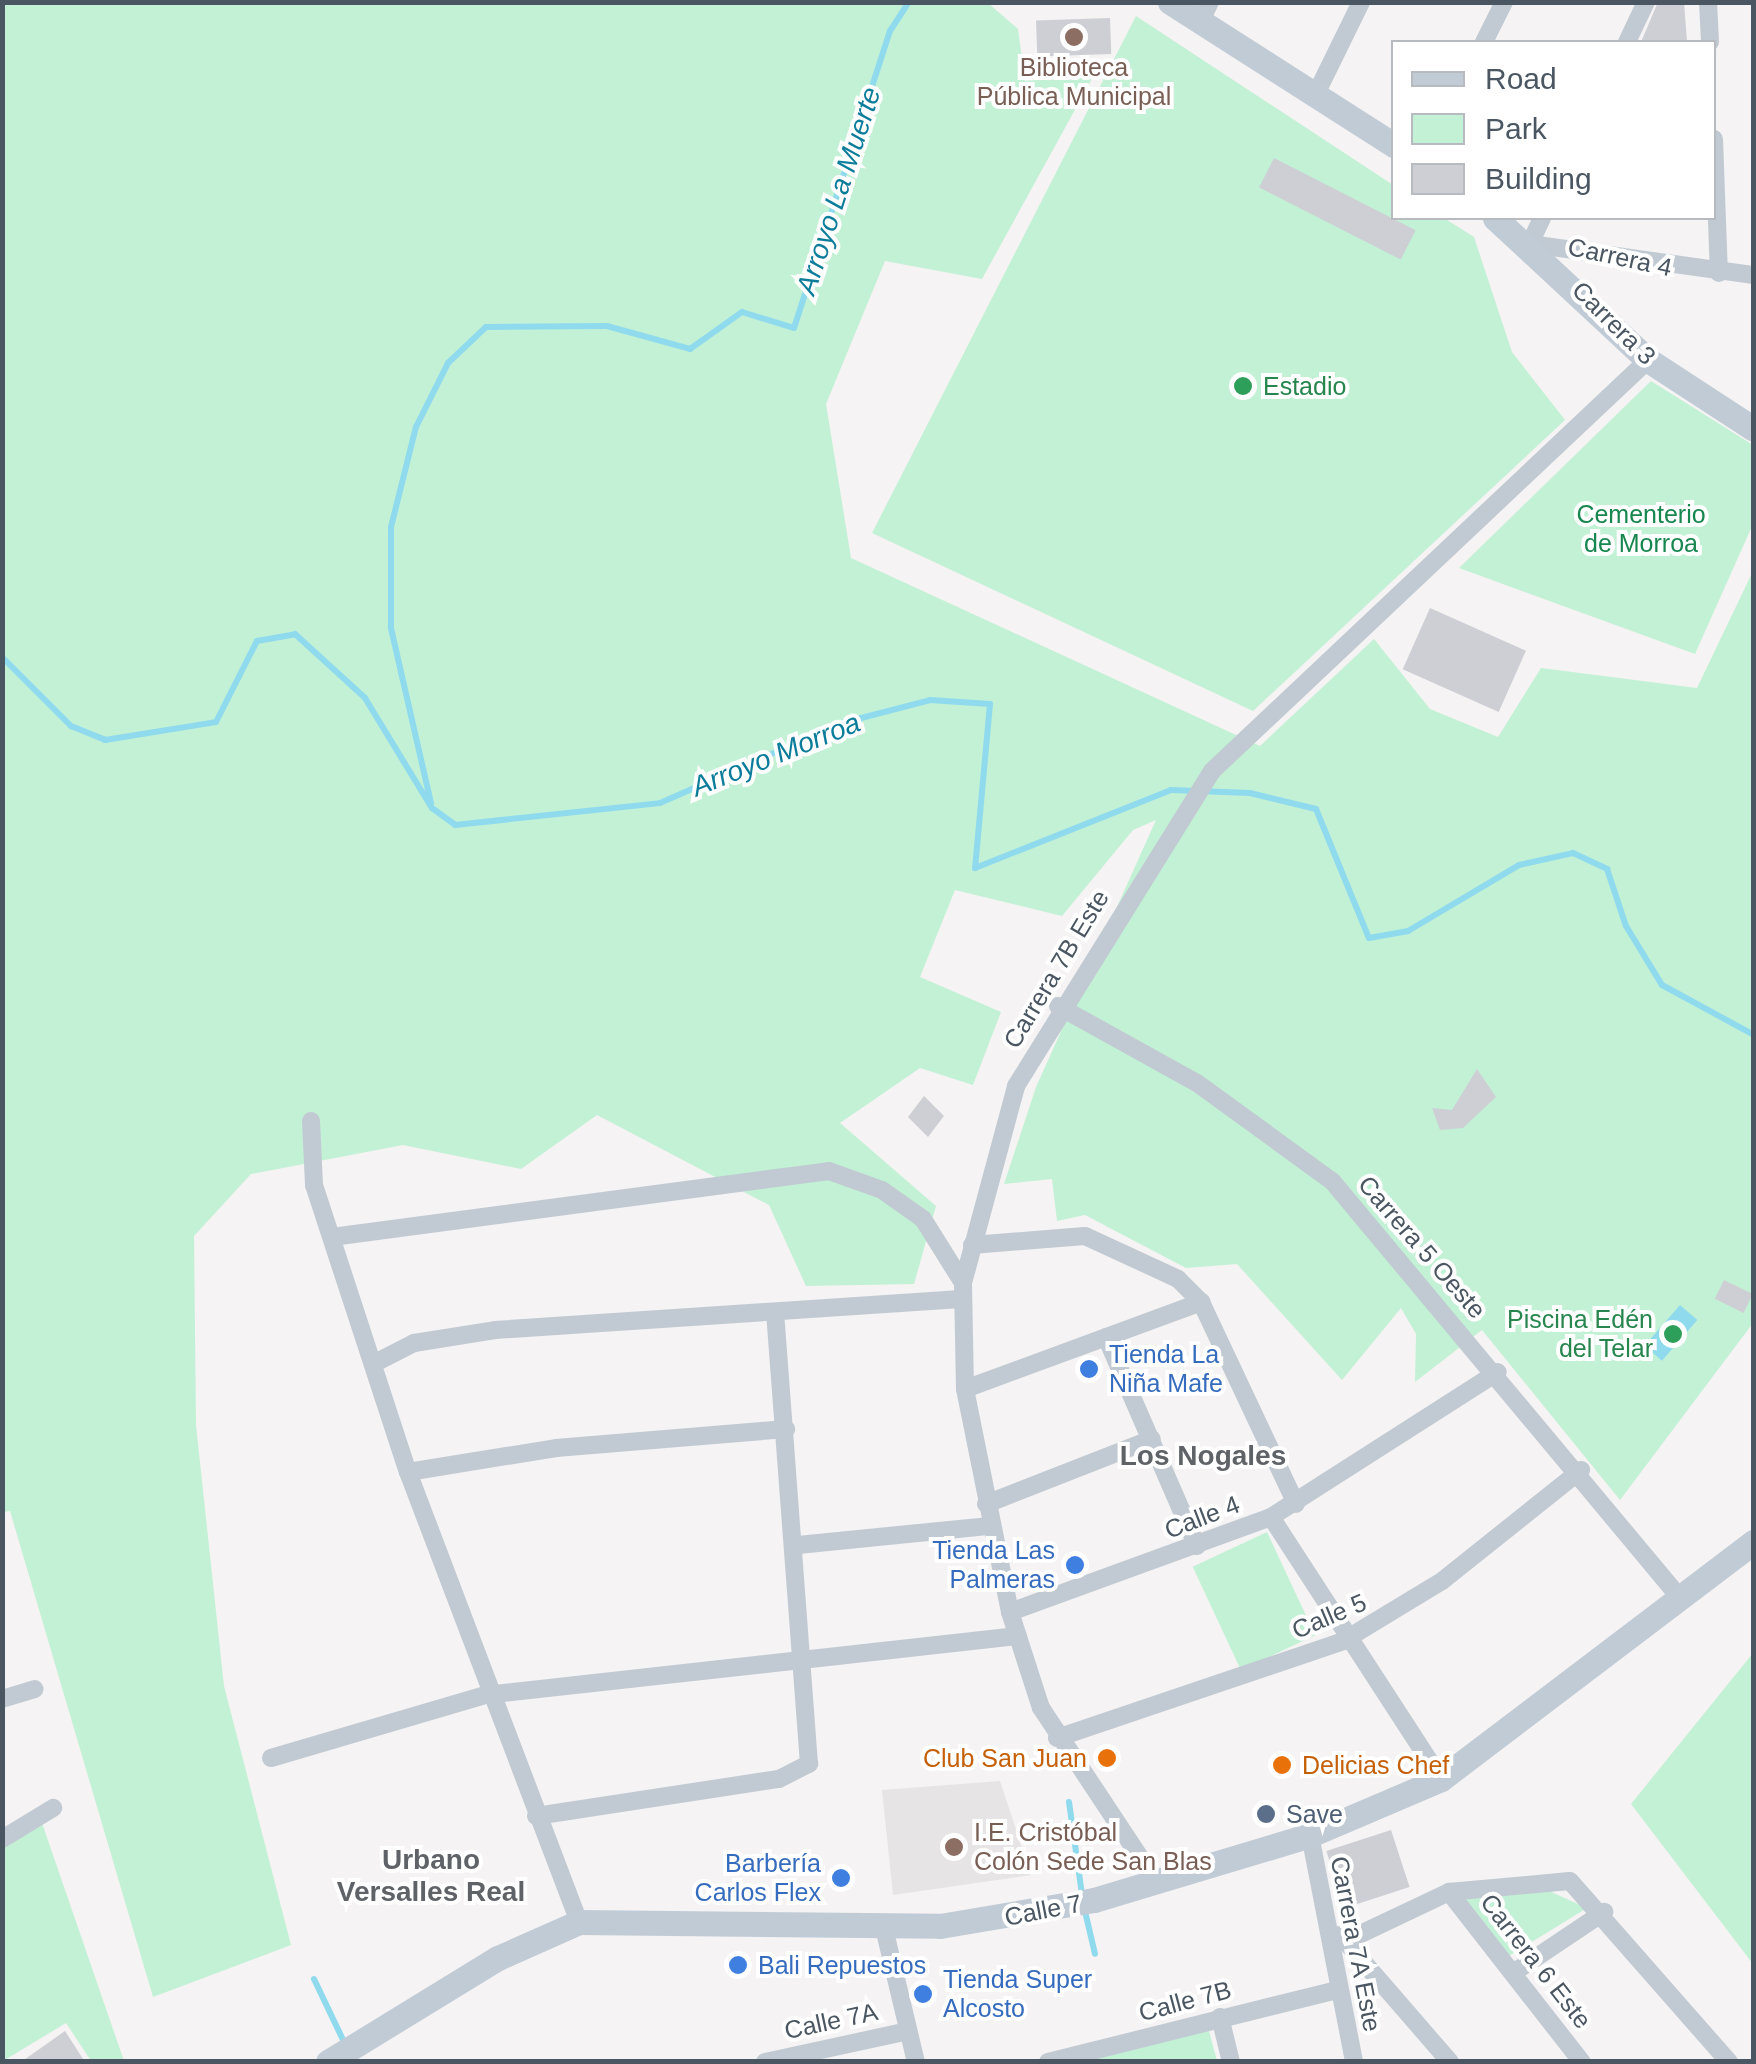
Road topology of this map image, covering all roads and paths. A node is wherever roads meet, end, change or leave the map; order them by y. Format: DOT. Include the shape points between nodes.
graph roads {
  1 [pos="1170,2"];
  2 [pos="1360,2"];
  3 [pos="1504,2"];
  4 [pos="1646,2"];
  5 [pos="1708,2"];
  6 [pos="1206,12"];
  7 [pos="1485,40"];
  8 [pos="1628,40"];
  9 [pos="1710,40"];
  10 [pos="1316,96"];
  11 [pos="1391,142"];
  12 [pos="1716,193"];
  13 [pos="1498,220"];
  14 [pos="1541,220"];
  15 [pos="1530,244"];
  16 [pos="1719,273"];
  17 [pos="1754,274"];
  18 [pos="1648,360"];
  19 [pos="1754,429"];
  20 [pos="1058,1006"];
  21 [pos="311,1120"];
  22 [pos="332,1236"];
  23 [pos="972,1245"];
  24 [pos="962,1291"];
  25 [pos="1201,1302"];
  26 [pos="775,1312"];
  27 [pos="1106,1337"];
  28 [pos="373,1364"];
  29 [pos="1498,1372"];
  30 [pos="965,1389"];
  31 [pos="786,1429"];
  32 [pos="1152,1439"];
  33 [pos="1582,1470"];
  34 [pos="408,1472"];
  35 [pos="986,1504"];
  36 [pos="1296,1504"];
  37 [pos="1271,1518"];
  38 [pos="990,1526"];
  39 [pos="1754,1541"];
  40 [pos="798,1545"];
  41 [pos="1197,1546"];
  42 [pos="1680,1598"];
  43 [pos="1010,1612"];
  44 [pos="1018,1636"];
  45 [pos="1344,1641"];
  46 [pos="804,1658"];
  47 [pos="34,1688"];
  48 [pos="485,1694"];
  49 [pos="2,1700"];
  50 [pos="1057,1738"];
  51 [pos="271,1758"];
  52 [pos="1441,1779"];
  53 [pos="52,1808"];
  54 [pos="536,1816"];
  55 [pos="1310,1835"];
  56 [pos="2,1839"];
  57 [pos="1157,1882"];
  58 [pos="1449,1892"];
  59 [pos="1604,1912"];
  60 [pos="579,1922"];
  61 [pos="884,1928"];
  62 [pos="1325,1931"];
  63 [pos="1350,1938"];
  64 [pos="1513,1973"];
  65 [pos="1336,1990"];
  66 [pos="1220,2017"];
  67 [pos="908,2031"];
  68 [pos="341,2052"];
  69 [pos="1055,2061"];
  70 [pos="765,2062"];
  71 [pos="916,2062"];
  72 [pos="1231,2062"];
  73 [pos="1354,2062"];
  74 [pos="1450,2062"];
  75 [pos="1582,2062"];
  76 [pos="1729,2062"];
  1 -- 6 [label="street"];
  2 -- 10 [label="street"];
  3 -- 7 [label="street"];
  4 -- 8 [label="street"];
  5 -- 9 [label="street"];
  6 -- 10 [label="street"];
  10 -- 11 [label="street"];
  12 -- 16 [label="street"];
  13 -- 15 [label="street, Carrera 4"];
  14 -- 15 [label="street"];
  15 -- 16 [label="street, Carrera 4"];
  15 -- 18 [label="street, Carrera 3"];
  16 -- 17 [label="street, Carrera 4"];
  18 -- 19 [label="street, Carrera 3"];
  18 -- 20 [label="street, Carrera 7B Este" via="1212,770"];
  20 -- 23 [label="street, Carrera 7B Este" via="1016,1086"];
  20 -- 29 [label="street, Carrera 5 Oeste" via="1197,1082 1332,1182"];
  21 -- 22 [label="street" via="314,1185"];
  22 -- 24 [label="street" via="829,1172 882,1190 923,1218"];
  22 -- 28 [label="street"];
  23 -- 24 [label="street, Carrera 7B Este"];
  23 -- 25 [label="street" via="1085,1236 1178,1280"];
  24 -- 26 [label="street"];
  24 -- 30 [label="street, Carrera 7B Este"];
  25 -- 27 [label="street"];
  25 -- 36 [label="street"];
  26 -- 28 [label="street" via="462,1334 414,1343"];
  26 -- 31 [label="street"];
  27 -- 30 [label="street"];
  27 -- 32 [label="street"];
  28 -- 34 [label="street"];
  29 -- 33 [label="street, Carrera 5 Oeste"];
  29 -- 36 [label="street, Calle 4"];
  30 -- 35 [label="street, Carrera 7B Este"];
  31 -- 34 [label="street" via="556,1448"];
  31 -- 40 [label="street"];
  32 -- 35 [label="street"];
  32 -- 41 [label="street"];
  33 -- 42 [label="street, Carrera 5 Oeste"];
  33 -- 45 [label="street, Calle 5" via="1430,1590"];
  34 -- 48 [label="street"];
  35 -- 38 [label="street, Carrera 7B Este"];
  36 -- 37 [label="street, Calle 4"];
  37 -- 41 [label="street, Calle 4"];
  37 -- 45 [label="street"];
  38 -- 40 [label="street"];
  38 -- 43 [label="street, Carrera 7B Este"];
  39 -- 42 [label="street, Calle 7"];
  40 -- 46 [label="street"];
  41 -- 43 [label="street, Calle 4"];
  42 -- 52 [label="street, Calle 7"];
  43 -- 44 [label="street, Carrera 7B Este"];
  44 -- 46 [label="street"];
  44 -- 50 [label="street, Carrera 7B Este"];
  45 -- 50 [label="street, Calle 5"];
  45 -- 52 [label="street"];
  46 -- 48 [label="street"];
  46 -- 54 [label="street" via="811,1754 804,1771"];
  47 -- 49 [label="street"];
  48 -- 51 [label="street"];
  48 -- 54 [label="street"];
  50 -- 57 [label="street, Carrera 7B Este"];
  52 -- 55 [label="street, Calle 7"];
  53 -- 56 [label="street"];
  54 -- 60 [label="street"];
  55 -- 57 [label="street, Calle 7"];
  55 -- 62 [label="street, Carrera 7A Este"];
  57 -- 61 [label="street, Calle 7" via="1085,1902"];
  58 -- 59 [label="street" via="1570,1880"];
  58 -- 63 [label="street"];
  58 -- 64 [label="street, Carrera 6 Este"];
  59 -- 64 [label="street"];
  59 -- 76 [label="street"];
  60 -- 61 [label="street, Calle 7"];
  60 -- 68 [label="street, Calle 7" via="498,1958"];
  61 -- 67 [label="street"];
  62 -- 63 [label="street"];
  62 -- 65 [label="street, Carrera 7A Este"];
  63 -- 74 [label="street"];
  64 -- 75 [label="street, Carrera 6 Este"];
  65 -- 66 [label="street, Calle 7B"];
  65 -- 73 [label="street, Carrera 7A Este"];
  66 -- 69 [label="street, Calle 7B"];
  66 -- 72 [label="street"];
  67 -- 70 [label="street, Calle 7A"];
  67 -- 71 [label="street"];
}
